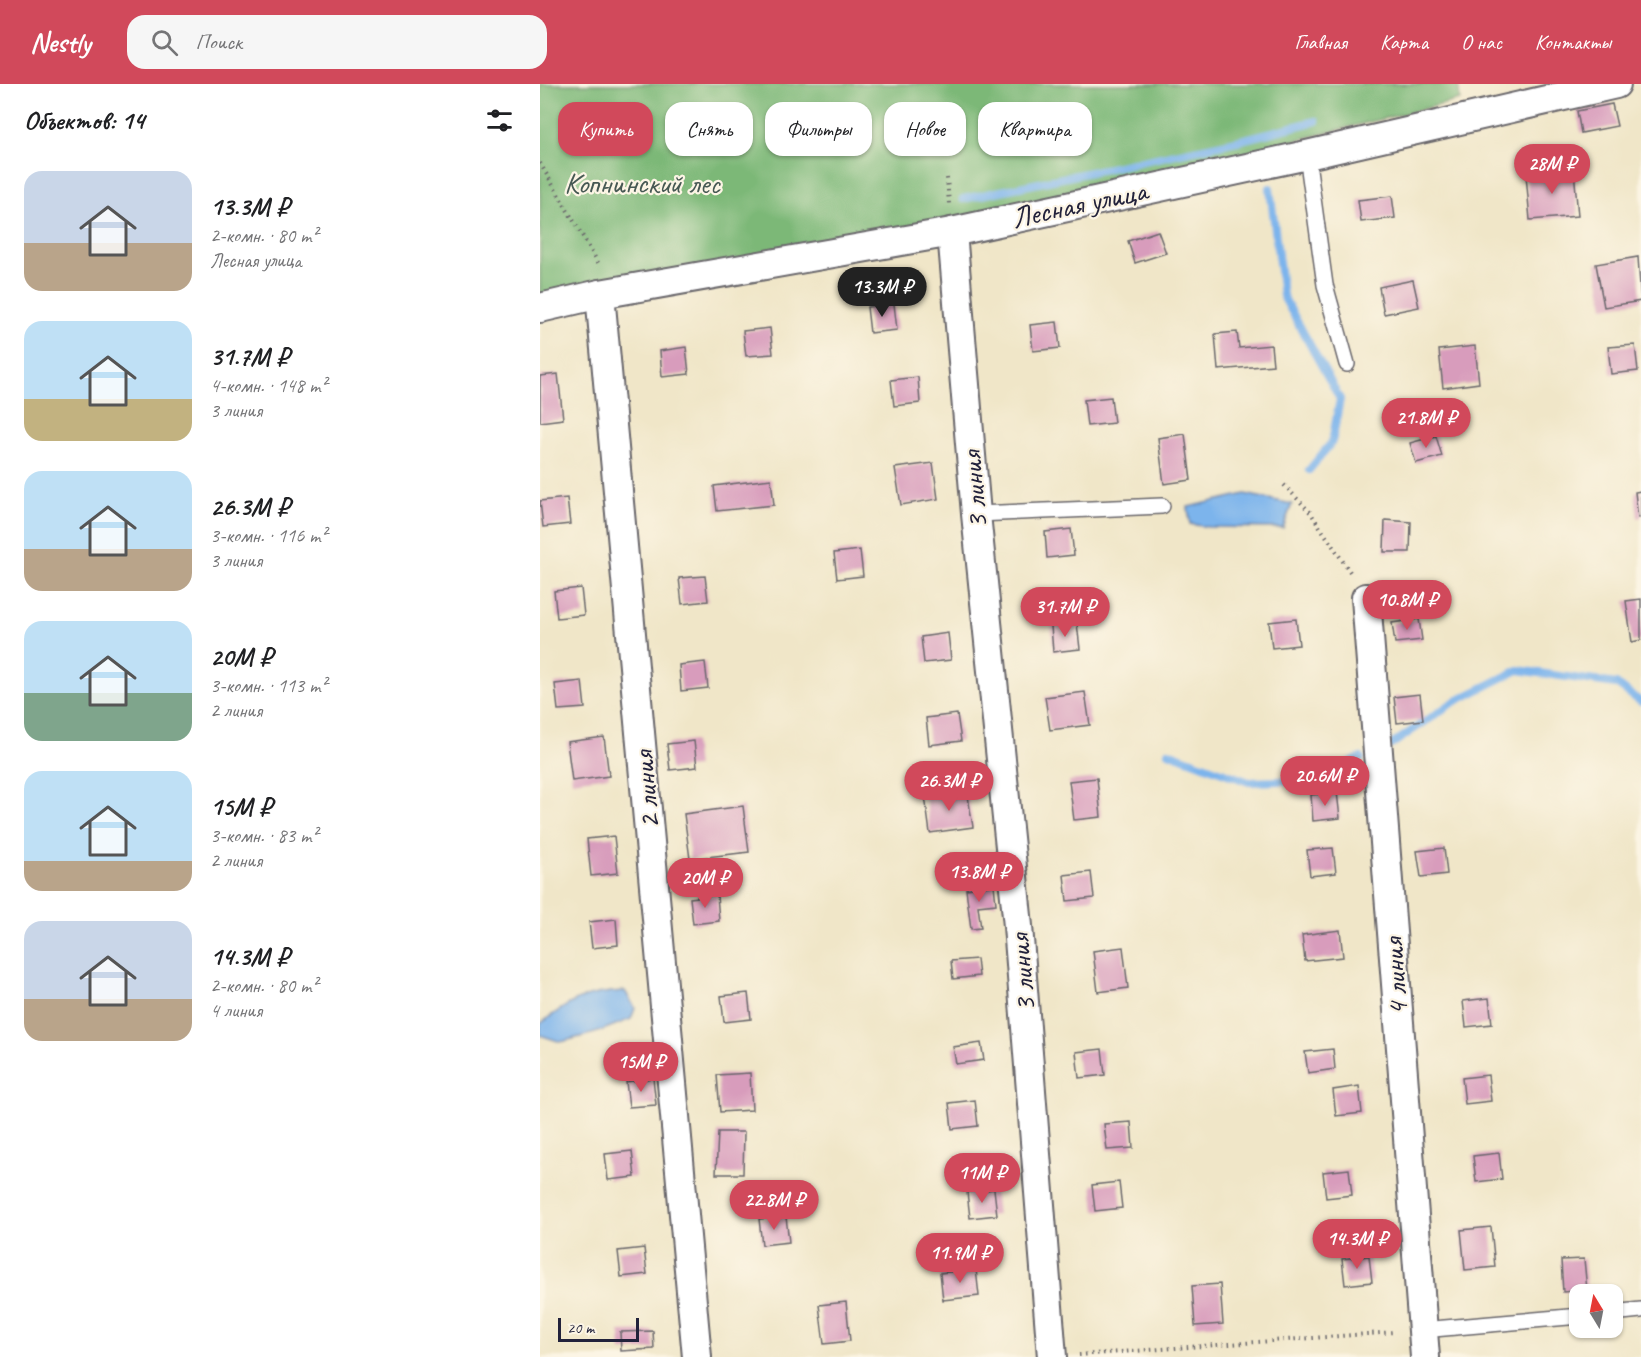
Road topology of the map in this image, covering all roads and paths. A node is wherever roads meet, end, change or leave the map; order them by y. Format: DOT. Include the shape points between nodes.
graph roads {
  1 [pos="1610,85"];
  2 [pos="1307,156"];
  3 [pos="540,163"];
  4 [pos="952,232"];
  5 [pos="600,294"];
  6 [pos="540,308"];
  7 [pos="1347,364"];
  8 [pos="1284,485"];
  9 [pos="1162,506"];
  10 [pos="976,514"];
  11 [pos="1366,597"];
  12 [pos="1641,1310"];
  13 [pos="1623,1312"];
  14 [pos="1569,1318"];
  15 [pos="1424,1343"];
  16 [pos="1064,1356"];
  17 [pos="697,1357"];
  1 -- 2 [label="street, Лесная улица"];
  2 -- 4 [label="street, Лесная улица"];
  2 -- 7 [label="lane" via="1324,285"];
  3 -- 5 [label="path" via="600,266"];
  4 -- 5 [label="street, Лесная улица"];
  4 -- 10 [label="street, 3 линия"];
  5 -- 6 [label="street, Лесная улица"];
  5 -- 17 [label="street, 2 линия"];
  8 -- 11 [label="path" via="1310,512"];
  9 -- 10 [label="lane"];
  10 -- 16 [label="street, 3 линия"];
  11 -- 15 [label="street, 4 линия"];
  12 -- 13 [label="lane"];
  14 -- 15 [label="lane"];
  15 -- 16 [label="path"];
}
